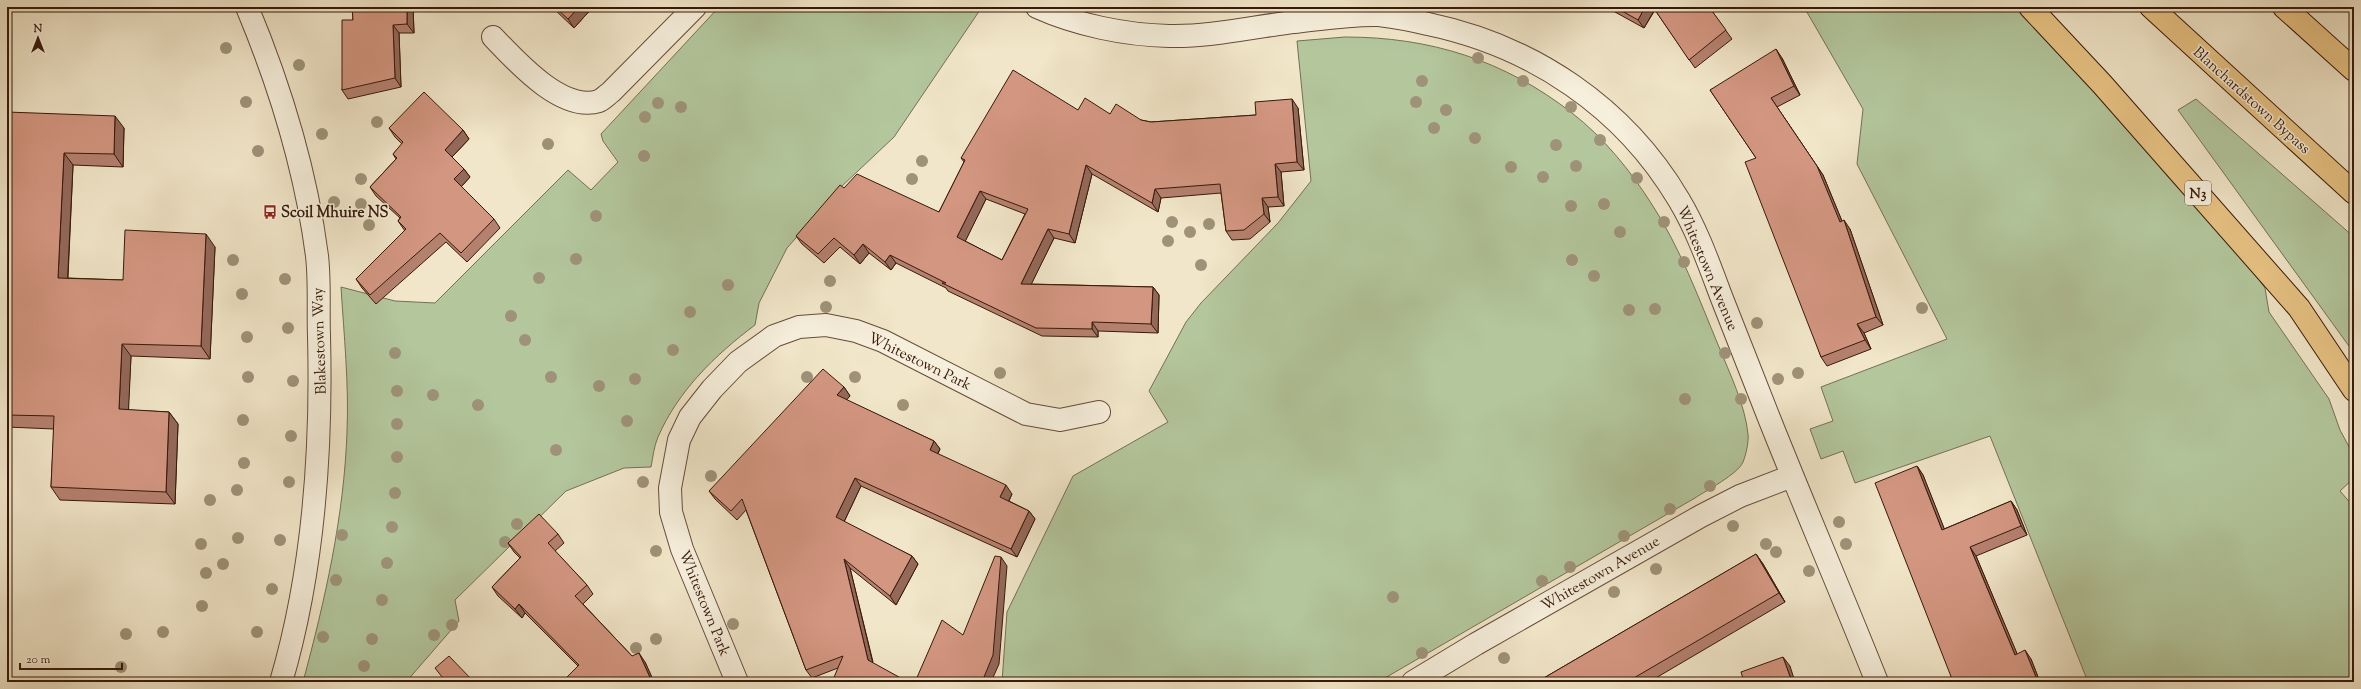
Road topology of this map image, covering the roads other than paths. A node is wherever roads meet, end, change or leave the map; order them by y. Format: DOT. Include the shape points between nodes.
graph roads {
  1 [pos="247,7"];
  2 [pos="695,7"];
  3 [pos="1036,7"];
  4 [pos="2030,7"];
  5 [pos="2150,7"];
  6 [pos="2284,7"];
  7 [pos="1378,11"];
  8 [pos="493,38"];
  9 [pos="2354,70"];
  10 [pos="2354,193"];
  11 [pos="2354,390"];
  12 [pos="1099,412"];
  13 [pos="1792,476"];
  14 [pos="281,682"];
  15 [pos="737,682"];
  16 [pos="1413,682"];
  17 [pos="1877,682"];
  1 -- 14 [label="street, Blakestown Way" via="262,43 293,143 317,258 321,410 310,548"];
  2 -- 8 [label="street" via="611,92 599,100 585,103 554,93"];
  3 -- 7 [label="street, Whitestown Avenue" via="1119,31 1169,36"];
  4 -- 11 [label="highway, N3" via="2102,84 2299,308"];
  5 -- 10 [label="highway, Blanchardstown Bypass"];
  6 -- 9 [label="highway"];
  7 -- 13 [label="street, Whitestown Avenue" via="1452,29 1514,51 1576,88 1627,131 1663,174 1696,231"];
  12 -- 15 [label="street, Whitestown Park" via="1060,420 1026,414 883,341 856,331 826,325 799,327 774,336 738,362 712,388 690,417 679,440 670,488 671,512 682,549"];
  13 -- 16 [label="street, Whitestown Avenue" via="1740,496 1701,516"];
  13 -- 17 [label="street, Whitestown Avenue"];
}
